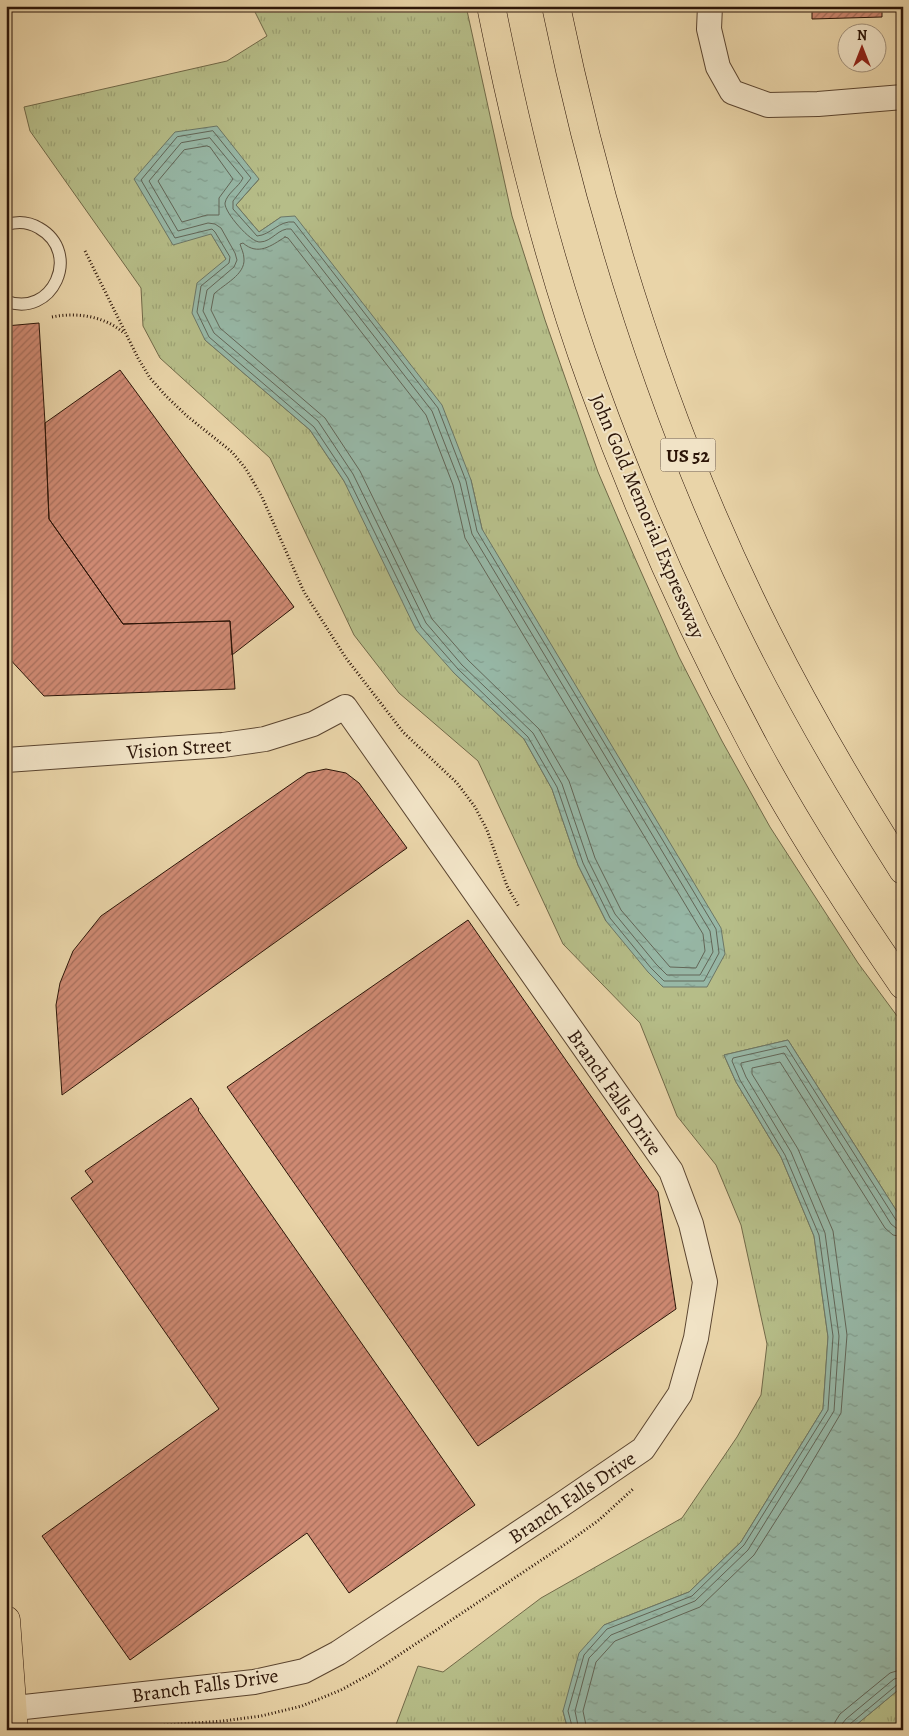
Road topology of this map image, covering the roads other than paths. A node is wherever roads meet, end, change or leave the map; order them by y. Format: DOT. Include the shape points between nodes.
graph roads {
  1 [pos="491,6"];
  2 [pos="556,6"];
  3 [pos="710,6"];
  4 [pos="903,98"];
  5 [pos="6,225"];
  6 [pos="6,302"];
  7 [pos="345,707"];
  8 [pos="6,760"];
  9 [pos="903,870"];
  10 [pos="903,985"];
  11 [pos="6,1620"];
  12 [pos="11,1716"];
  1 -- 10 [label="main road, John Gold Memorial Expressway" via="509,96 560,286 592,383 667,570 760,758 859,921"];
  2 -- 9 [label="main road, US 52" via="572,81 621,268 688,454 771,640 812,719"];
  3 -- 4 [label="street" via="710,29 718,67 732,92 768,105"];
  5 -- 6 [label="lane" via="22,222 47,232 61,255 61,269 57,282 38,301 26,304"];
  7 -- 8 [label="street, Vision Street" via="313,724 265,739 224,746"];
  7 -- 12 [label="street, Branch Falls Drive" via="671,1171 691,1224 706,1282 696,1338 680,1394 643,1449 346,1647 304,1670 254,1682"];
  11 -- 12 [label="main road"];
}
